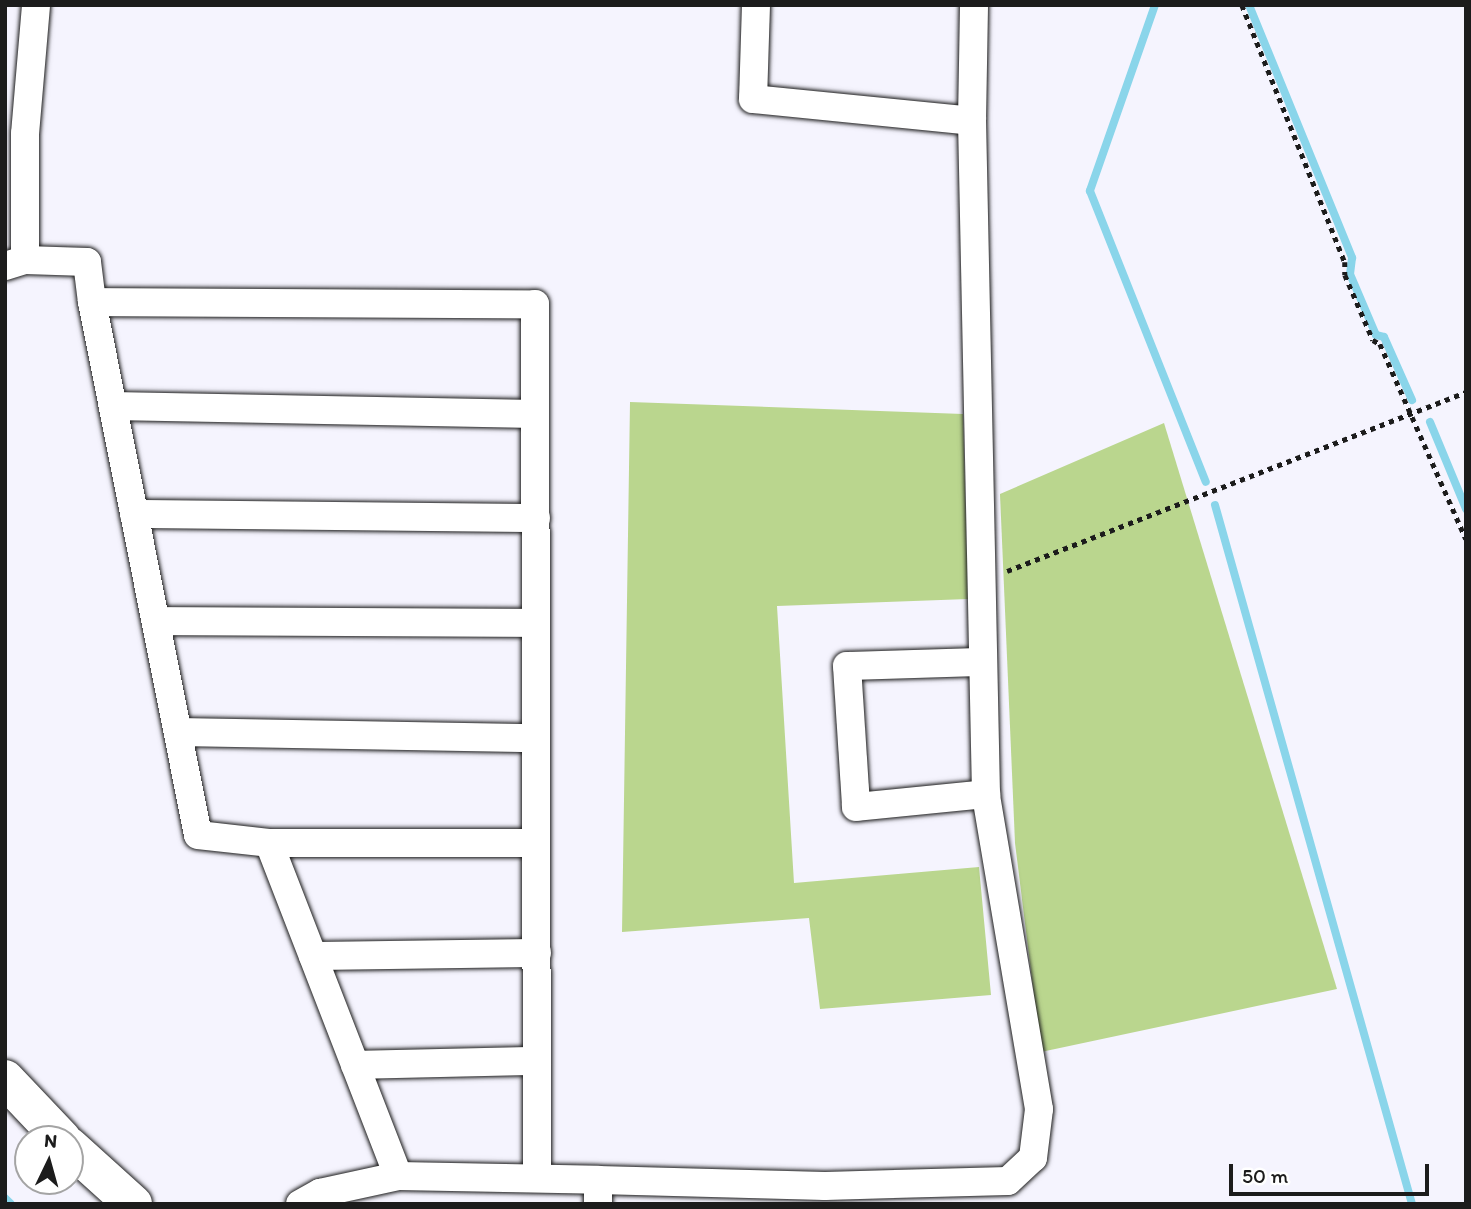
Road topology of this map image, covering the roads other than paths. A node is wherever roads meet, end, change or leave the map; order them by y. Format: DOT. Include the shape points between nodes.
graph roads {
  1 [pos="36,5"];
  2 [pos="756,5"];
  3 [pos="974,5"];
  4 [pos="972,121"];
  5 [pos="15,263"];
  6 [pos="92,302"];
  7 [pos="113,406"];
  8 [pos="535,414"];
  9 [pos="134,514"];
  10 [pos="536,518"];
  11 [pos="156,621"];
  12 [pos="536,623"];
  13 [pos="982,662"];
  14 [pos="178,732"];
  15 [pos="536,738"];
  16 [pos="986,794"];
  17 [pos="269,843"];
  18 [pos="537,843"];
  19 [pos="537,953"];
  20 [pos="313,956"];
  21 [pos="537,1061"];
  22 [pos="355,1065"];
  23 [pos="5,1079"];
  24 [pos="49,1125"];
  25 [pos="84,1160"];
  26 [pos="398,1176"];
  27 [pos="537,1177"];
  28 [pos="598,1192"];
  29 [pos="1010,1192"];
  30 [pos="133,1204"];
  31 [pos="300,1204"];
  1 -- 5 [label="street"];
  2 -- 4 [label="street" via="753,99"];
  3 -- 4 [label="street"];
  4 -- 13 [label="street"];
  5 -- 6 [label="street" via="87,262"];
  6 -- 7 [label="street"];
  6 -- 8 [label="street" via="535,304"];
  7 -- 8 [label="street"];
  7 -- 9 [label="street"];
  8 -- 10 [label="street"];
  9 -- 10 [label="street"];
  9 -- 11 [label="street"];
  10 -- 12 [label="street"];
  11 -- 12 [label="street"];
  11 -- 14 [label="street"];
  12 -- 15 [label="street"];
  13 -- 16 [label="street"];
  13 -- 16 [label="street" via="847,666 856,807"];
  14 -- 15 [label="street"];
  14 -- 17 [label="street" via="198,835"];
  15 -- 18 [label="street"];
  16 -- 29 [label="street" via="1039,1109 1033,1158"];
  17 -- 18 [label="street"];
  17 -- 20 [label="street"];
  18 -- 19 [label="street"];
  19 -- 20 [label="street"];
  19 -- 21 [label="street"];
  20 -- 22 [label="street"];
  21 -- 22 [label="street"];
  21 -- 27 [label="street"];
  22 -- 26 [label="street"];
  23 -- 24 [label="street"];
  25 -- 30 [label="street"];
  26 -- 27 [label="street"];
  26 -- 31 [label="street" via="320,1193"];
  27 -- 28 [label="street"];
  28 -- 29 [label="street" via="825,1186"];
}
